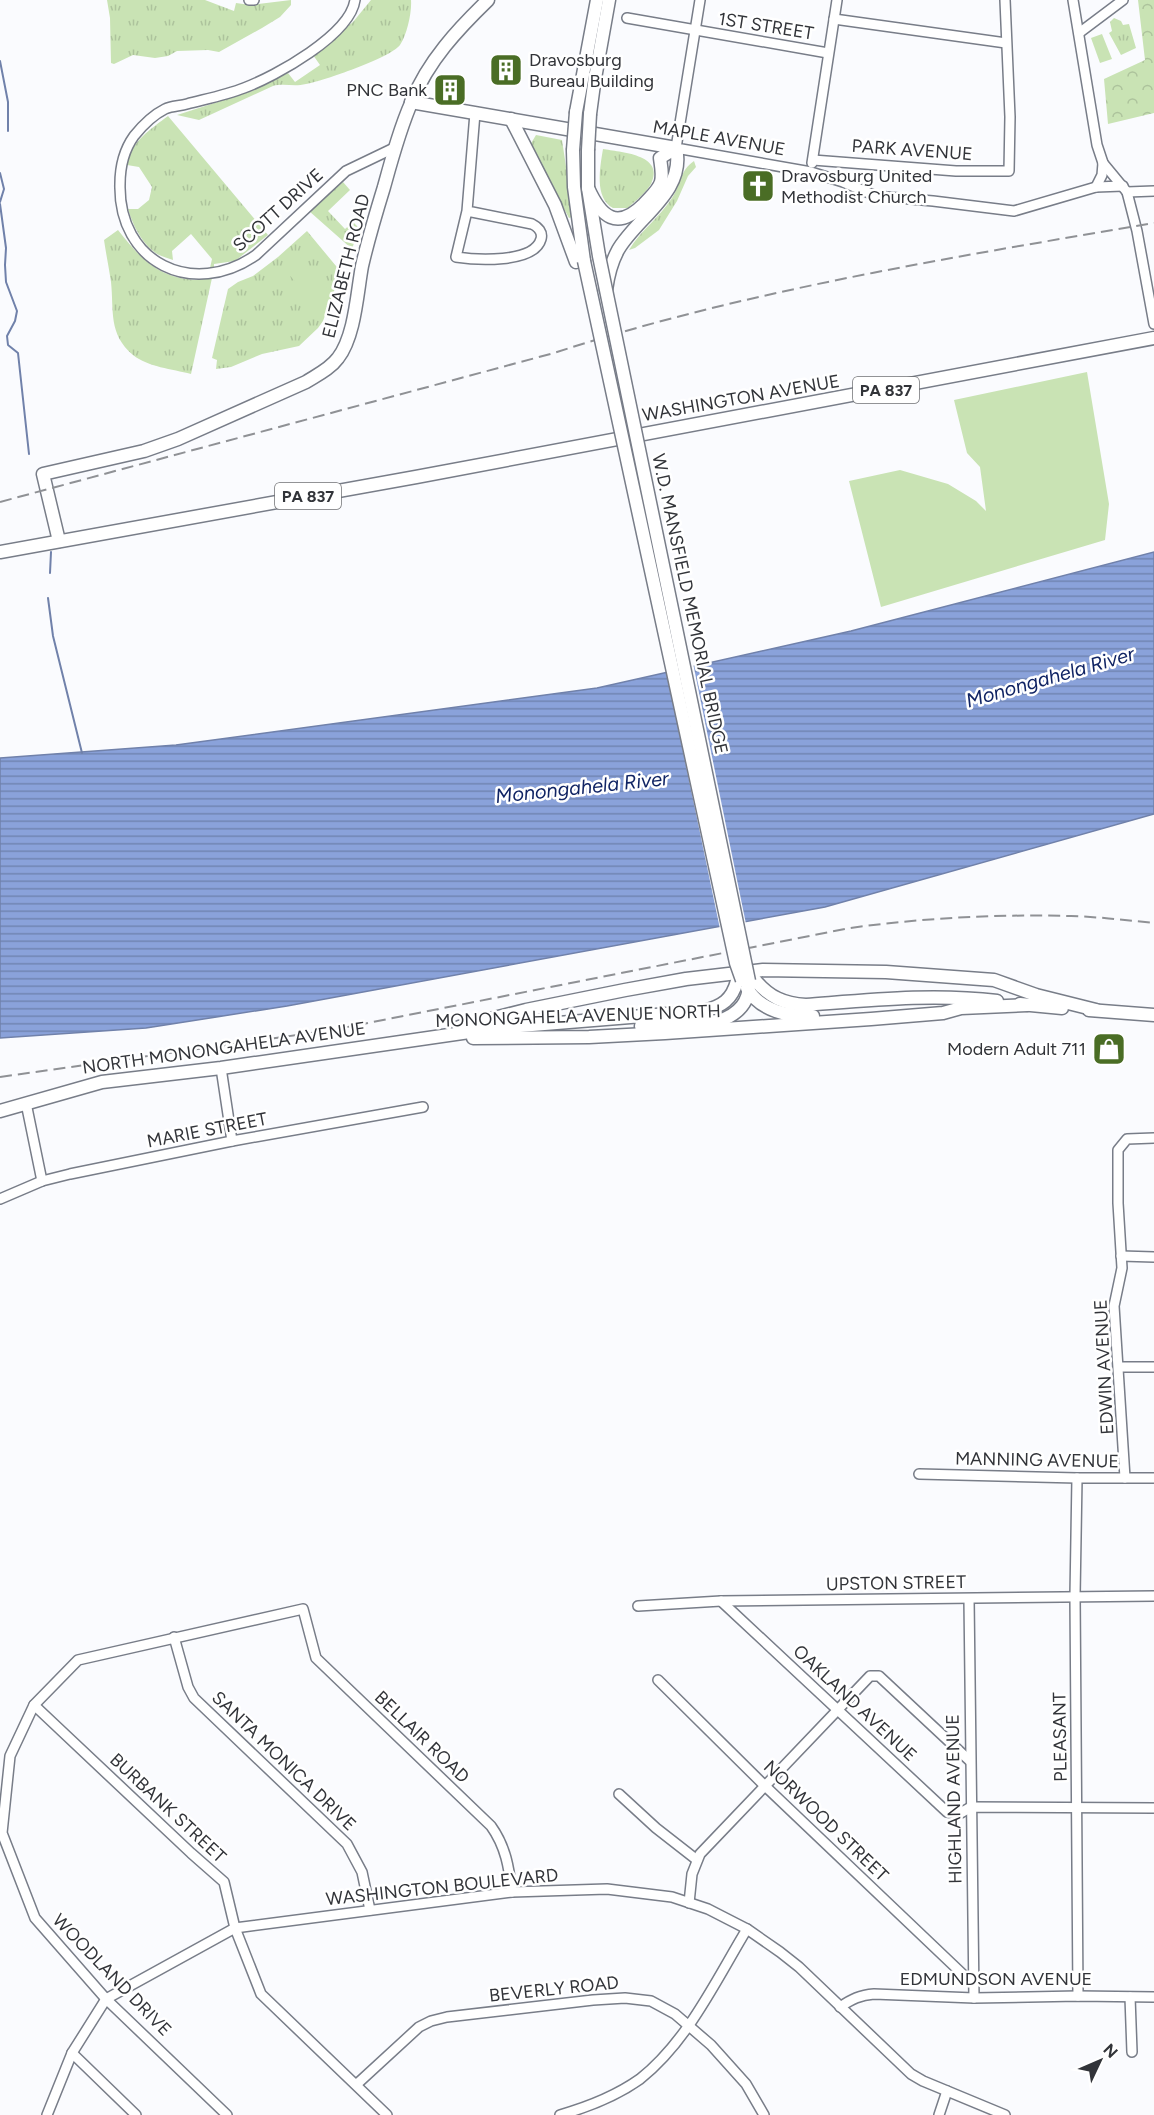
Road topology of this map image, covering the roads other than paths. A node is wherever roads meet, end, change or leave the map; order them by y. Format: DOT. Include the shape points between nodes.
graph roads {
  1 [pos="249,0"];
  2 [pos="254,0"];
  3 [pos="355,0"];
  4 [pos="488,0"];
  5 [pos="597,0"];
  6 [pos="609,0"];
  7 [pos="700,0"];
  8 [pos="837,0"];
  9 [pos="1005,0"];
  10 [pos="1073,0"];
  11 [pos="1123,0"];
  12 [pos="627,18"];
  13 [pos="834,19"];
  14 [pos="694,30"];
  15 [pos="1079,33"];
  16 [pos="1006,43"];
  17 [pos="828,53"];
  18 [pos="411,102"];
  19 [pos="475,113"];
  20 [pos="512,119"];
  21 [pos="396,147"];
  22 [pos="676,148"];
  23 [pos="813,160"];
  24 [pos="1103,163"];
  25 [pos="811,172"];
  26 [pos="1096,187"];
  27 [pos="588,188"];
  28 [pos="1125,189"];
  29 [pos="1154,191"];
  30 [pos="467,211"];
  31 [pos="580,261"];
  32 [pos="606,292"];
  33 [pos="1154,324"];
  34 [pos="1154,338"];
  35 [pos="621,442"];
  36 [pos="59,541"];
  37 [pos="0,552"];
  38 [pos="741,962"];
  39 [pos="747,983"];
  40 [pos="1028,1005"];
  41 [pos="961,1008"];
  42 [pos="1096,1010"];
  43 [pos="1154,1015"];
  44 [pos="515,1037"];
  45 [pos="420,1038"];
  46 [pos="221,1068"];
  47 [pos="26,1103"];
  48 [pos="423,1107"];
  49 [pos="0,1111"];
  50 [pos="1154,1138"];
  51 [pos="232,1141"];
  52 [pos="42,1181"];
  53 [pos="0,1199"];
  54 [pos="1121,1256"];
  55 [pos="1154,1257"];
  56 [pos="1119,1367"];
  57 [pos="1154,1367"];
  58 [pos="919,1474"];
  59 [pos="1077,1478"];
  60 [pos="1125,1478"];
  61 [pos="1154,1478"];
  62 [pos="1075,1596"];
  63 [pos="1154,1596"];
  64 [pos="969,1599"];
  65 [pos="721,1601"];
  66 [pos="638,1606"];
  67 [pos="303,1609"];
  68 [pos="174,1637"];
  69 [pos="658,1680"];
  70 [pos="34,1705"];
  71 [pos="837,1709"];
  72 [pos="970,1761"];
  73 [pos="765,1786"];
  74 [pos="620,1794"];
  75 [pos="970,1807"];
  76 [pos="1077,1808"];
  77 [pos="1154,1808"];
  78 [pos="697,1860"];
  79 [pos="512,1892"];
  80 [pos="689,1903"];
  81 [pos="370,1910"];
  82 [pos="235,1928"];
  83 [pos="747,1929"];
  84 [pos="973,1984"];
  85 [pos="1078,1996"];
  86 [pos="1130,1997"];
  87 [pos="1154,1997"];
  88 [pos="974,1998"];
  89 [pos="106,1999"];
  90 [pos="840,2007"];
  91 [pos="689,2026"];
  92 [pos="1132,2052"];
  93 [pos="72,2053"];
  94 [pos="357,2084"];
  95 [pos="947,2091"];
  96 [pos="46,2115"];
  97 [pos="136,2115"];
  98 [pos="227,2115"];
  99 [pos="387,2115"];
  100 [pos="560,2115"];
  101 [pos="764,2115"];
  102 [pos="939,2115"];
  103 [pos="1005,2115"];
  1 -- 2 [label="street"];
  3 -- 21 [label="street, SCOTT DRIVE" via="346,22 287,68 244,89 166,109 146,123 123,157 119,199 124,221 146,254 168,267 186,273 226,271 256,255 346,171"];
  4 -- 18 [label="main road, ELIZABETH ROAD" via="434,60"];
  5 -- 31 [label="main road, bridge" via="576,112 573,150"];
  6 -- 27 [label="main road, W.D. MANSFIELD MEMORIAL BRIDGE, bridge" via="590,114"];
  7 -- 14 [label="street"];
  8 -- 13 [label="street"];
  9 -- 16 [label="street"];
  10 -- 15 [label="street"];
  11 -- 15 [label="street"];
  12 -- 14 [label="street, 1ST STREET"];
  13 -- 16 [label="street"];
  13 -- 17 [label="street"];
  14 -- 17 [label="street, 1ST STREET"];
  14 -- 22 [label="street"];
  15 -- 24 [label="street"];
  16 -- 23 [label="street, PARK AVENUE" via="1009,171 945,171"];
  17 -- 23 [label="street"];
  18 -- 19 [label="main road, MAPLE AVENUE"];
  18 -- 21 [label="main road, ELIZABETH ROAD"];
  19 -- 20 [label="main road, MAPLE AVENUE"];
  19 -- 30 [label="street"];
  20 -- 22 [label="main road, MAPLE AVENUE"];
  20 -- 31 [label="main road"];
  21 -- 36 [label="main road, ELIZABETH ROAD" via="363,264 347,343 338,358 326,370 295,387 178,439 144,451 43,474"];
  22 -- 25 [label="street, MAPLE AVENUE"];
  22 -- 27 [label="main road" via="660,158 661,182 634,214 624,218 605,214"];
  22 -- 32 [label="main road, bridge" via="678,159 668,192 618,249 609,268"];
  23 -- 25 [label="street"];
  24 -- 26 [label="street"];
  24 -- 28 [label="street"];
  25 -- 26 [label="street, MAPLE AVENUE" via="876,196 1014,211"];
  26 -- 28 [label="street, MAPLE AVENUE"];
  27 -- 32 [label="main road, W.D. MANSFIELD MEMORIAL BRIDGE, bridge"];
  28 -- 29 [label="street, MAPLE AVENUE"];
  28 -- 33 [label="street" via="1137,229"];
  30 -- 30 [label="street" via="532,224 538,228 540,240 534,249 505,258 456,257"];
  31 -- 35 [label="main road, W.D. MANSFIELD MEMORIAL BRIDGE, bridge" via="600,370"];
  32 -- 38 [label="main road, W.D. MANSFIELD MEMORIAL BRIDGE, bridge"];
  34 -- 35 [label="main road, WASHINGTON AVENUE / PA 837"];
  35 -- 36 [label="main road, PA 837"];
  35 -- 38 [label="main road, W.D. MANSFIELD MEMORIAL BRIDGE, bridge"];
  36 -- 37 [label="main road, PA 837"];
  38 -- 39 [label="main road, bridge"];
  38 -- 39 [label="main road, bridge"];
  39 -- 40 [label="main road" via="790,1004 961,996"];
  39 -- 41 [label="main road" via="762,1004 798,1016"];
  39 -- 44 [label="main road" via="742,1006 719,1021"];
  39 -- 45 [label="main road" via="717,1008 704,1011"];
  40 -- 41 [label="main road, MONONGAHELA AVENUE NORTH"];
  40 -- 42 [label="main road"];
  41 -- 44 [label="main road, MONONGAHELA AVENUE NORTH" via="931,1014 708,1030"];
  42 -- 43 [label="main road"];
  42 -- 45 [label="main road, MONONGAHELA AVENUE NORTH" via="994,980 886,972 763,970 686,979 526,1010"];
  44 -- 45 [label="main road, MONONGAHELA AVENUE NORTH"];
  45 -- 46 [label="main road, NORTH MONONGAHELA AVENUE"];
  46 -- 47 [label="main road, NORTH MONONGAHELA AVENUE" via="102,1082"];
  46 -- 51 [label="street"];
  47 -- 49 [label="main road, NORTH MONONGAHELA AVENUE"];
  47 -- 52 [label="street"];
  48 -- 51 [label="street, MARIE STREET"];
  50 -- 54 [label="street, EDWIN AVENUE" via="1127,1139 1118,1150"];
  51 -- 52 [label="street, MARIE STREET"];
  52 -- 53 [label="street, MARIE STREET"];
  54 -- 55 [label="street"];
  54 -- 56 [label="street, EDWIN AVENUE" via="1114,1306"];
  56 -- 57 [label="street"];
  56 -- 60 [label="street, EDWIN AVENUE"];
  58 -- 59 [label="street, MANNING AVENUE"];
  59 -- 60 [label="street, MANNING AVENUE"];
  59 -- 62 [label="street, PLEASANT"];
  60 -- 61 [label="street, MANNING AVENUE"];
  62 -- 63 [label="street, UPSTON STREET"];
  62 -- 64 [label="street, UPSTON STREET"];
  62 -- 76 [label="street, PLEASANT"];
  64 -- 65 [label="street, UPSTON STREET"];
  64 -- 72 [label="street, HIGHLAND AVENUE"];
  65 -- 66 [label="street, UPSTON STREET"];
  65 -- 71 [label="street, OAKLAND AVENUE"];
  67 -- 68 [label="street, WOODLAND DRIVE"];
  67 -- 79 [label="street, BELLAIR ROAD" via="316,1658 491,1826 504,1850"];
  68 -- 70 [label="street, WOODLAND DRIVE" via="78,1660"];
  68 -- 81 [label="street, SANTA MONICA DRIVE" via="194,1698 347,1844 362,1872"];
  69 -- 73 [label="street, NORWOOD STREET"];
  70 -- 82 [label="street, BURBANK STREET" via="224,1882"];
  70 -- 89 [label="street, WOODLAND DRIVE" via="10,1756 2,1833 35,1918"];
  71 -- 72 [label="street" via="870,1676 879,1676"];
  71 -- 73 [label="street"];
  71 -- 75 [label="street, OAKLAND AVENUE" via="947,1812 958,1814"];
  72 -- 75 [label="street, HIGHLAND AVENUE"];
  73 -- 78 [label="street"];
  73 -- 84 [label="street, NORWOOD STREET"];
  74 -- 78 [label="street"];
  75 -- 76 [label="street"];
  75 -- 84 [label="street, HIGHLAND AVENUE"];
  76 -- 77 [label="street"];
  76 -- 85 [label="street, PLEASANT"];
  78 -- 80 [label="street"];
  79 -- 80 [label="street, WASHINGTON BOULEVARD" via="607,1889"];
  79 -- 81 [label="street, WASHINGTON BOULEVARD"];
  80 -- 83 [label="street, WASHINGTON BOULEVARD"];
  81 -- 82 [label="street, WASHINGTON BOULEVARD"];
  82 -- 89 [label="street, WASHINGTON BOULEVARD"];
  82 -- 94 [label="street, BURBANK STREET" via="261,1994"];
  83 -- 90 [label="street, WASHINGTON BOULEVARD" via="799,1967"];
  83 -- 91 [label="street"];
  84 -- 88 [label="street, HIGHLAND AVENUE"];
  85 -- 86 [label="street, EDMUNDSON AVENUE"];
  85 -- 88 [label="street, EDMUNDSON AVENUE"];
  86 -- 87 [label="street, EDMUNDSON AVENUE"];
  86 -- 92 [label="street"];
  88 -- 90 [label="street, EDMUNDSON AVENUE" via="874,1994 862,1995"];
  89 -- 93 [label="street, WASHINGTON BOULEVARD"];
  89 -- 98 [label="street, WOODLAND DRIVE"];
  90 -- 95 [label="street, WASHINGTON BOULEVARD" via="911,2074"];
  91 -- 94 [label="street, BEVERLY ROAD" via="662,2006 625,1998 447,2017 419,2027"];
  91 -- 100 [label="street" via="641,2078 602,2100"];
  91 -- 101 [label="street, BEVERLY ROAD" via="731,2065"];
  93 -- 96 [label="street, WASHINGTON BOULEVARD"];
  93 -- 97 [label="street"];
  94 -- 99 [label="street, BURBANK STREET"];
  95 -- 102 [label="street"];
  95 -- 103 [label="street, WASHINGTON BOULEVARD"];
}
